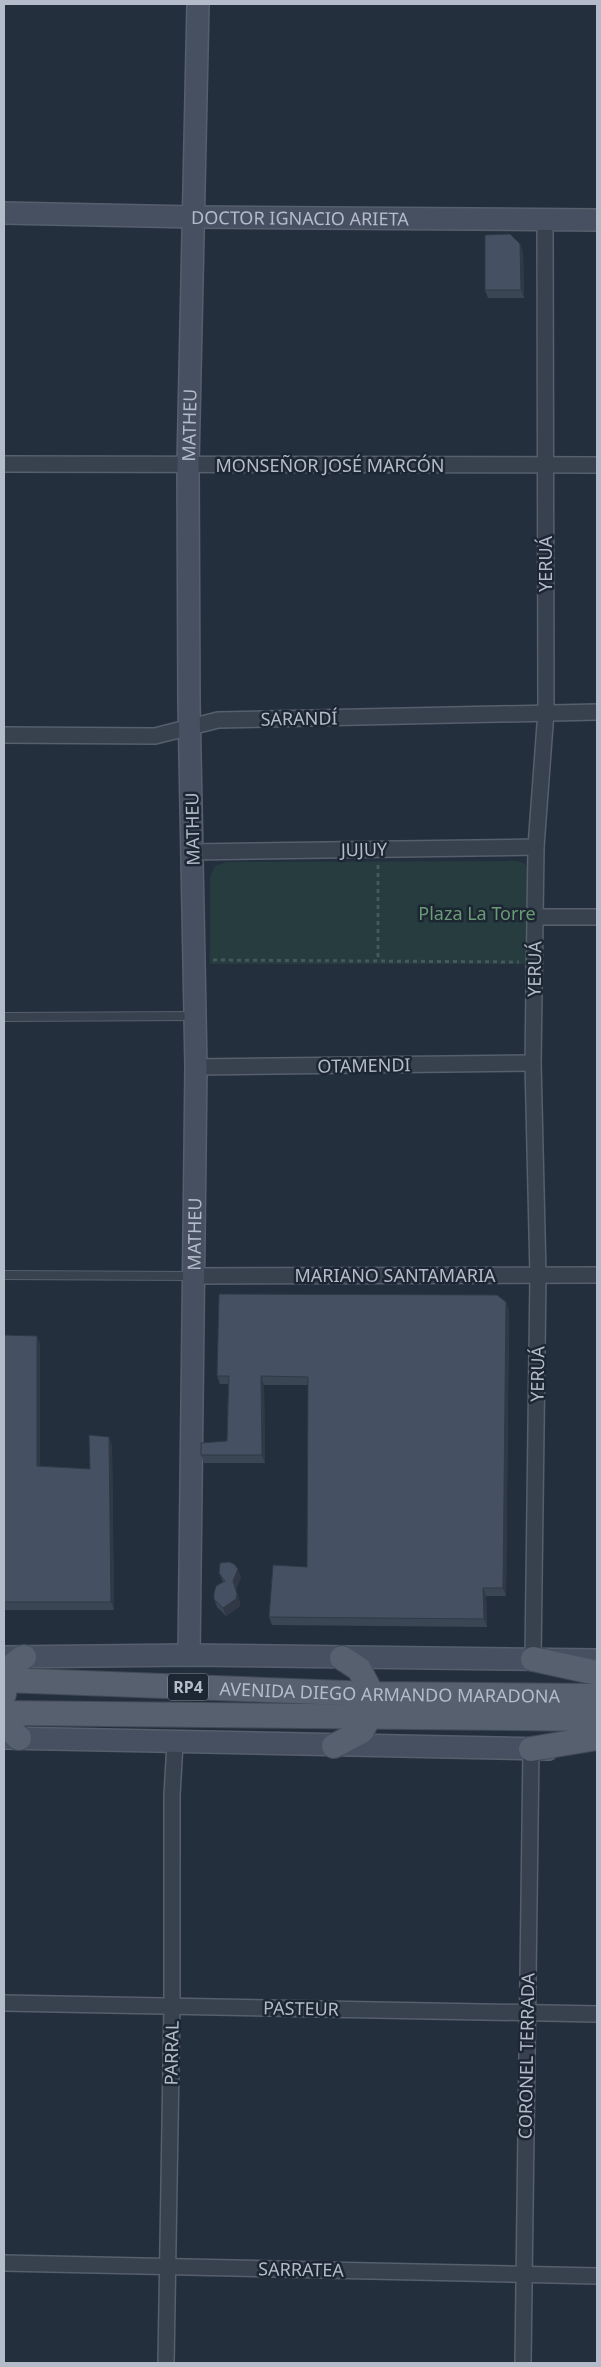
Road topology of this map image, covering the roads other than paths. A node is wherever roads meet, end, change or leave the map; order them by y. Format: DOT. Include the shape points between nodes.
graph roads {
  1 [pos="198,4"];
  2 [pos="4,213"];
  3 [pos="194,217"];
  4 [pos="545,219"];
  5 [pos="597,220"];
  6 [pos="4,464"];
  7 [pos="188,465"];
  8 [pos="544,465"];
  9 [pos="597,465"];
  10 [pos="546,711"];
  11 [pos="597,712"];
  12 [pos="190,727"];
  13 [pos="4,734"];
  14 [pos="536,847"];
  15 [pos="192,852"];
  16 [pos="535,918"];
  17 [pos="597,918"];
  18 [pos="195,1016"];
  19 [pos="4,1017"];
  20 [pos="533,1063"];
  21 [pos="196,1067"];
  22 [pos="597,1274"];
  23 [pos="4,1275"];
  24 [pos="538,1275"];
  25 [pos="194,1276"];
  26 [pos="189,1655"];
  27 [pos="14,1657"];
  28 [pos="342,1658"];
  29 [pos="533,1659"];
  30 [pos="597,1660"];
  31 [pos="597,1673"];
  32 [pos="4,1685"];
  33 [pos="597,1696"];
  34 [pos="371,1705"];
  35 [pos="4,1714"];
  36 [pos="597,1719"];
  37 [pos="11,1738"];
  38 [pos="597,1738"];
  39 [pos="175,1743"];
  40 [pos="334,1746"];
  41 [pos="531,1749"];
  42 [pos="597,1750"];
  43 [pos="4,2003"];
  44 [pos="172,2005"];
  45 [pos="526,2012"];
  46 [pos="597,2014"];
  47 [pos="4,2263"];
  48 [pos="168,2266"];
  49 [pos="524,2274"];
  50 [pos="597,2276"];
  51 [pos="166,2363"];
  52 [pos="523,2363"];
  1 -- 3 [label="street, MATHEU"];
  2 -- 3 [label="street, DOCTOR IGNACIO ARIETA"];
  3 -- 4 [label="street, DOCTOR IGNACIO ARIETA"];
  3 -- 7 [label="street, MATHEU"];
  4 -- 5 [label="street, DOCTOR IGNACIO ARIETA"];
  4 -- 8 [label="street, YERUÁ"];
  6 -- 7 [label="street, MONSEÑOR JOSÉ MARCÓN"];
  7 -- 8 [label="street, MONSEÑOR JOSÉ MARCÓN"];
  7 -- 12 [label="street, MATHEU"];
  8 -- 9 [label="street, MONSEÑOR JOSÉ MARCÓN"];
  8 -- 10 [label="street, YERUÁ"];
  10 -- 11 [label="street, SARANDÍ"];
  10 -- 12 [label="street, SARANDÍ" via="218,720"];
  10 -- 14 [label="street, YERUÁ"];
  12 -- 13 [label="street, SARANDÍ" via="155,736"];
  12 -- 15 [label="street, MATHEU"];
  14 -- 15 [label="street, JUJUY"];
  14 -- 16 [label="street, YERUÁ"];
  15 -- 18 [label="street, MATHEU"];
  16 -- 17 [label="street"];
  16 -- 20 [label="street, YERUÁ"];
  18 -- 19 [label="lane"];
  18 -- 21 [label="street, MATHEU"];
  20 -- 21 [label="street, OTAMENDI"];
  20 -- 24 [label="street, YERUÁ"];
  21 -- 25 [label="street, MATHEU"];
  22 -- 24 [label="street, MARIANO SANTAMARIA"];
  23 -- 25 [label="lane"];
  24 -- 25 [label="street, MARIANO SANTAMARIA"];
  24 -- 29 [label="street, YERUÁ"];
  25 -- 26 [label="street, MATHEU"];
  26 -- 27 [label="street, AVENIDA DIEGO ARMANDO MARADONA"];
  26 -- 28 [label="street, AVENIDA DIEGO ARMANDO MARADONA"];
  27 -- 32 [label="main road"];
  28 -- 29 [label="street, AVENIDA DIEGO ARMANDO MARADONA"];
  28 -- 34 [label="main road" via="359,1669"];
  29 -- 30 [label="street, AVENIDA DIEGO ARMANDO MARADONA"];
  29 -- 31 [label="main road"];
  32 -- 34 [label="main road, AVENIDA DIEGO ARMANDO MARADONA / RP4"];
  33 -- 34 [label="main road, AVENIDA DIEGO ARMANDO MARADONA / RP4"];
  34 -- 35 [label="main road, AVENIDA DIEGO ARMANDO MARADONA / RP4"];
  34 -- 36 [label="main road, AVENIDA DIEGO ARMANDO MARADONA / RP4"];
  34 -- 40 [label="main road" via="362,1731"];
  35 -- 37 [label="main road"];
  37 -- 39 [label="street"];
  38 -- 41 [label="main road"];
  39 -- 40 [label="street"];
  39 -- 44 [label="street, PARRAL"];
  40 -- 41 [label="street"];
  41 -- 42 [label="street"];
  41 -- 45 [label="street, CORONEL TERRADA"];
  43 -- 44 [label="street, PASTEUR"];
  44 -- 45 [label="street, PASTEUR"];
  44 -- 48 [label="street, PARRAL"];
  45 -- 46 [label="street, PASTEUR"];
  45 -- 49 [label="street, CORONEL TERRADA"];
  47 -- 48 [label="street, SARRATEA"];
  48 -- 49 [label="street, SARRATEA"];
  48 -- 51 [label="street, PARRAL"];
  49 -- 50 [label="street, SARRATEA"];
  49 -- 52 [label="street, CORONEL TERRADA"];
}
